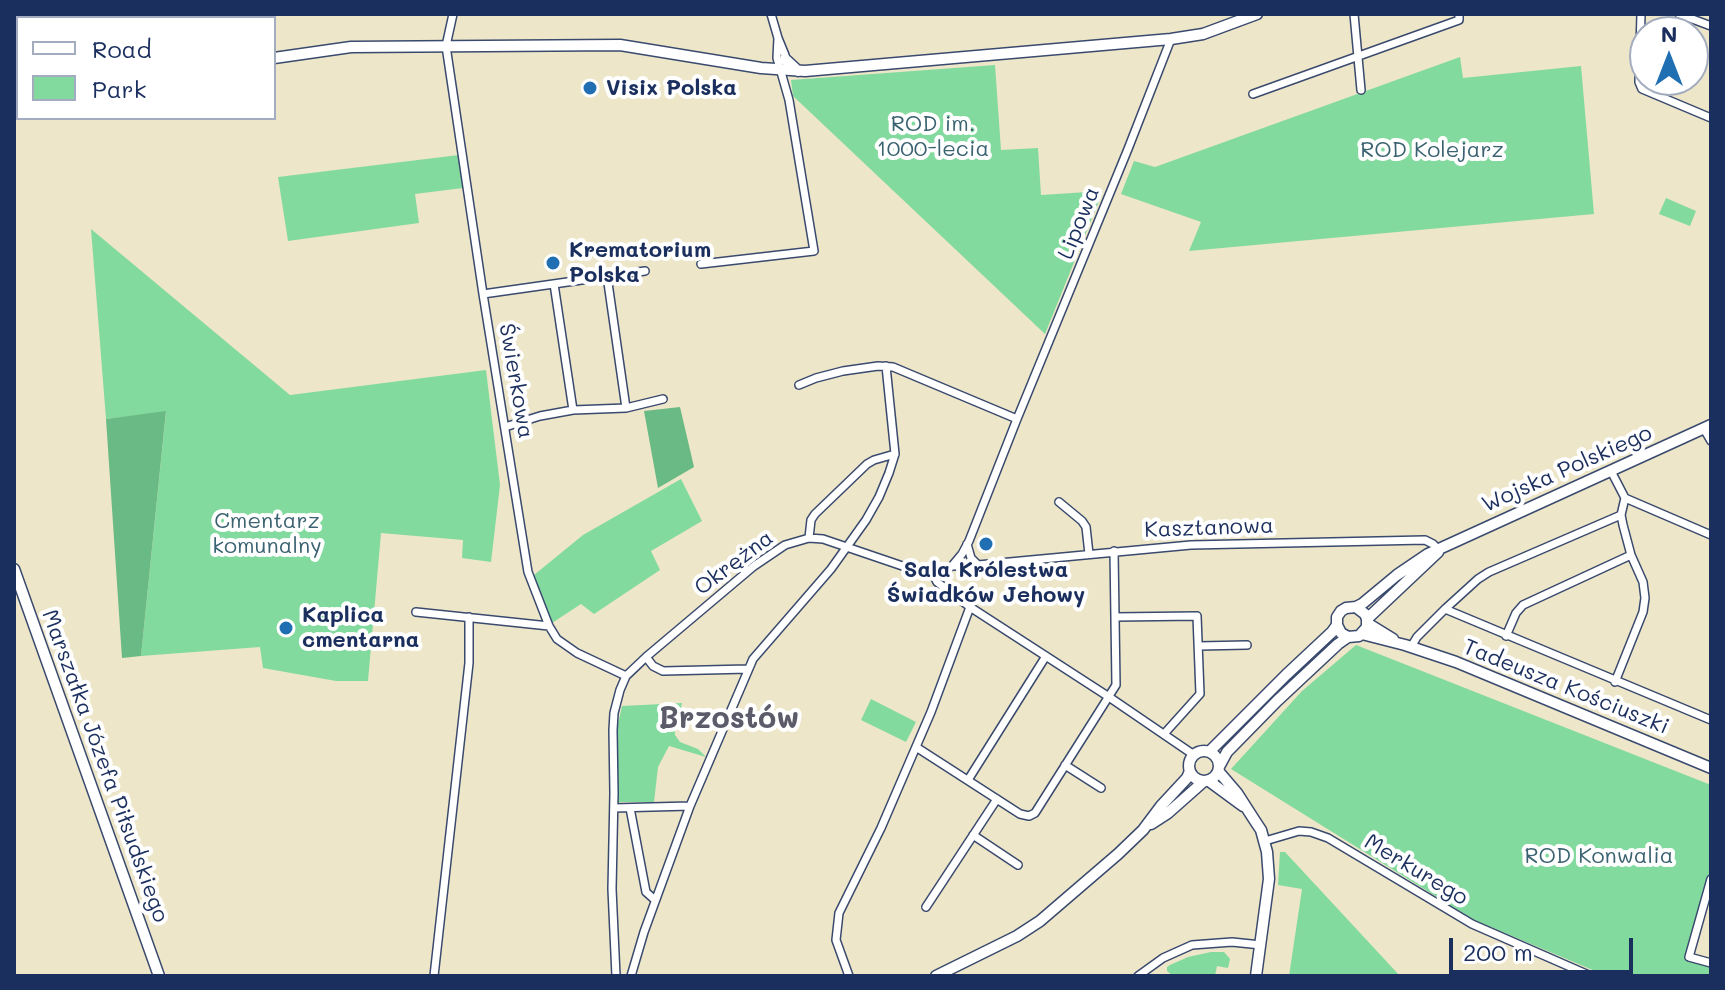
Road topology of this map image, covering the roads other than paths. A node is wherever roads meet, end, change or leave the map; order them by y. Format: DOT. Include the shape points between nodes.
graph roads {
  1 [pos="453,14"];
  2 [pos="771,14"];
  3 [pos="1257,14"];
  4 [pos="1354,14"];
  5 [pos="1459,14"];
  6 [pos="1641,14"];
  7 [pos="1679,14"];
  8 [pos="1711,26"];
  9 [pos="1171,39"];
  10 [pos="446,46"];
  11 [pos="1358,56"];
  12 [pos="276,58"];
  13 [pos="781,62"];
  14 [pos="1361,90"];
  15 [pos="1253,94"];
  16 [pos="1711,118"];
  17 [pos="701,264"];
  18 [pos="645,271"];
  19 [pos="607,276"];
  20 [pos="554,284"];
  21 [pos="483,294"];
  22 [pos="886,366"];
  23 [pos="799,385"];
  24 [pos="663,399"];
  25 [pos="626,408"];
  26 [pos="573,410"];
  27 [pos="1017,419"];
  28 [pos="505,427"];
  29 [pos="1707,427"];
  30 [pos="1711,441"];
  31 [pos="895,454"];
  32 [pos="1611,471"];
  33 [pos="1625,498"];
  34 [pos="1059,502"];
  35 [pos="1621,515"];
  36 [pos="1711,535"];
  37 [pos="809,538"];
  38 [pos="967,544"];
  39 [pos="846,548"];
  40 [pos="1439,550"];
  41 [pos="1114,551"];
  42 [pos="1089,554"];
  43 [pos="1631,555"];
  44 [pos="978,565"];
  45 [pos="952,566"];
  46 [pos="14,569"];
  47 [pos="933,574"];
  48 [pos="1382,605"];
  49 [pos="970,607"];
  50 [pos="1356,607"];
  51 [pos="1445,609"];
  52 [pos="416,612"];
  53 [pos="469,617"];
  54 [pos="1115,617"];
  55 [pos="1367,621"];
  56 [pos="1337,625"];
  57 [pos="549,626"];
  58 [pos="1362,634"];
  59 [pos="1506,636"];
  60 [pos="1348,637"];
  61 [pos="1404,644"];
  62 [pos="1247,645"];
  63 [pos="1199,646"];
  64 [pos="1046,656"];
  65 [pos="646,657"];
  66 [pos="748,669"];
  67 [pos="626,676"];
  68 [pos="1615,682"];
  69 [pos="1109,697"];
  70 [pos="1711,709"];
  71 [pos="1709,719"];
  72 [pos="1164,734"];
  73 [pos="916,747"];
  74 [pos="1209,752"];
  75 [pos="1194,755"];
  76 [pos="1065,765"];
  77 [pos="1219,768"];
  78 [pos="1711,768"];
  79 [pos="1190,771"];
  80 [pos="968,780"];
  81 [pos="1206,781"];
  82 [pos="1101,788"];
  83 [pos="997,799"];
  84 [pos="690,806"];
  85 [pos="614,808"];
  86 [pos="630,808"];
  87 [pos="1247,810"];
  88 [pos="1143,830"];
  89 [pos="973,835"];
  90 [pos="1265,841"];
  91 [pos="1018,865"];
  92 [pos="1711,879"];
  93 [pos="655,900"];
  94 [pos="926,907"];
  95 [pos="1261,945"];
  96 [pos="1711,963"];
  97 [pos="159,976"];
  98 [pos="434,976"];
  99 [pos="616,976"];
  100 [pos="631,976"];
  101 [pos="849,976"];
  102 [pos="936,976"];
  103 [pos="1138,976"];
  104 [pos="1256,976"];
  105 [pos="1591,976"];
  1 -- 10 [label="street"];
  2 -- 13 [label="street"];
  3 -- 9 [label="street" via="1203,34"];
  4 -- 11 [label="street"];
  5 -- 11 [label="street" via="1459,20"];
  6 -- 16 [label="street" via="1642,89"];
  7 -- 8 [label="street"];
  9 -- 13 [label="street" via="798,71"];
  9 -- 27 [label="street, Lipowa"];
  10 -- 12 [label="street" via="351,47"];
  10 -- 13 [label="street" via="620,45 764,68"];
  10 -- 21 [label="street, Świerkowa"];
  11 -- 14 [label="street"];
  11 -- 15 [label="street"];
  13 -- 17 [label="street" via="814,251"];
  18 -- 19 [label="street"];
  19 -- 20 [label="street"];
  19 -- 25 [label="street"];
  20 -- 21 [label="street"];
  20 -- 26 [label="street"];
  21 -- 28 [label="street, Świerkowa"];
  22 -- 23 [label="street" via="843,371"];
  22 -- 27 [label="street"];
  22 -- 31 [label="street"];
  24 -- 25 [label="street"];
  25 -- 26 [label="street"];
  26 -- 28 [label="street"];
  27 -- 38 [label="street, Lipowa"];
  28 -- 57 [label="street, Świerkowa" via="528,572"];
  29 -- 30 [label="street"];
  29 -- 32 [label="street, Wojska Polskiego"];
  31 -- 37 [label="street" via="867,464 815,514"];
  31 -- 39 [label="street" via="879,497"];
  32 -- 33 [label="street"];
  32 -- 40 [label="street, Wojska Polskiego"];
  33 -- 35 [label="street"];
  33 -- 36 [label="street"];
  34 -- 42 [label="street" via="1086,527"];
  35 -- 43 [label="street"];
  35 -- 51 [label="street" via="1489,572"];
  37 -- 39 [label="street, Okrężna"];
  37 -- 65 [label="street, Okrężna" via="764,559"];
  38 -- 44 [label="street"];
  38 -- 45 [label="street, Lipowa"];
  39 -- 47 [label="street"];
  39 -- 66 [label="street" via="756,652"];
  40 -- 41 [label="street, Kasztanowa" via="1423,540"];
  40 -- 48 [label="street, Wojska Polskiego"];
  40 -- 50 [label="street, Wojska Polskiego"];
  41 -- 42 [label="street, Kasztanowa"];
  41 -- 54 [label="street"];
  42 -- 44 [label="street, Kasztanowa"];
  43 -- 59 [label="street" via="1523,605"];
  43 -- 68 [label="street" via="1645,598"];
  44 -- 45 [label="street, Kasztanowa"];
  45 -- 47 [label="street, Kasztanowa"];
  46 -- 97 [label="street, Marszałka Józefa Piłsudskiego"];
  47 -- 49 [label="street"];
  48 -- 55 [label="street, Wojska Polskiego"];
  48 -- 61 [label="street" via="1382,625"];
  49 -- 64 [label="street"];
  49 -- 73 [label="street"];
  50 -- 55 [label="street"];
  50 -- 56 [label="street" via="1341,611"];
  51 -- 59 [label="street"];
  51 -- 61 [label="street"];
  52 -- 53 [label="street"];
  53 -- 57 [label="street"];
  53 -- 98 [label="street" via="469,663"];
  54 -- 63 [label="street" via="1197,616"];
  54 -- 69 [label="street" via="1116,685"];
  55 -- 58 [label="street"];
  55 -- 61 [label="street, Tadeusza Kościuszki"];
  56 -- 60 [label="street"];
  56 -- 74 [label="street"];
  57 -- 67 [label="street, Świerkowa" via="568,647"];
  58 -- 60 [label="street"];
  58 -- 61 [label="street, Tadeusza Kościuszki"];
  59 -- 68 [label="street"];
  60 -- 77 [label="street" via="1264,713"];
  61 -- 78 [label="street, Tadeusza Kościuszki"];
  62 -- 63 [label="street"];
  63 -- 72 [label="street" via="1200,694"];
  64 -- 69 [label="street"];
  64 -- 80 [label="street"];
  65 -- 66 [label="street" via="663,671"];
  65 -- 67 [label="street, Okrężna"];
  66 -- 84 [label="street"];
  67 -- 85 [label="street" via="614,722"];
  68 -- 71 [label="street"];
  69 -- 72 [label="street"];
  69 -- 76 [label="street"];
  70 -- 71 [label="street"];
  72 -- 75 [label="street"];
  73 -- 80 [label="street"];
  73 -- 101 [label="street" via="839,913 836,940"];
  74 -- 75 [label="street"];
  74 -- 77 [label="street" via="1217,757"];
  75 -- 79 [label="street"];
  76 -- 82 [label="street"];
  76 -- 83 [label="street" via="1032,815 1020,814"];
  77 -- 81 [label="street"];
  77 -- 87 [label="street"];
  79 -- 81 [label="street" via="1195,779"];
  79 -- 88 [label="street"];
  80 -- 83 [label="street"];
  81 -- 87 [label="street"];
  81 -- 88 [label="street"];
  83 -- 89 [label="street"];
  84 -- 86 [label="street"];
  84 -- 93 [label="street"];
  85 -- 86 [label="street"];
  85 -- 99 [label="street"];
  86 -- 93 [label="street" via="646,892"];
  87 -- 90 [label="street"];
  88 -- 102 [label="street" via="1029,929"];
  89 -- 91 [label="street"];
  89 -- 94 [label="street"];
  90 -- 95 [label="street" via="1269,879"];
  90 -- 105 [label="street, Merkurego" via="1299,831 1328,838 1472,924"];
  92 -- 96 [label="street" via="1689,957"];
  93 -- 100 [label="street"];
  95 -- 103 [label="street" via="1192,945"];
  95 -- 104 [label="street"];
}
